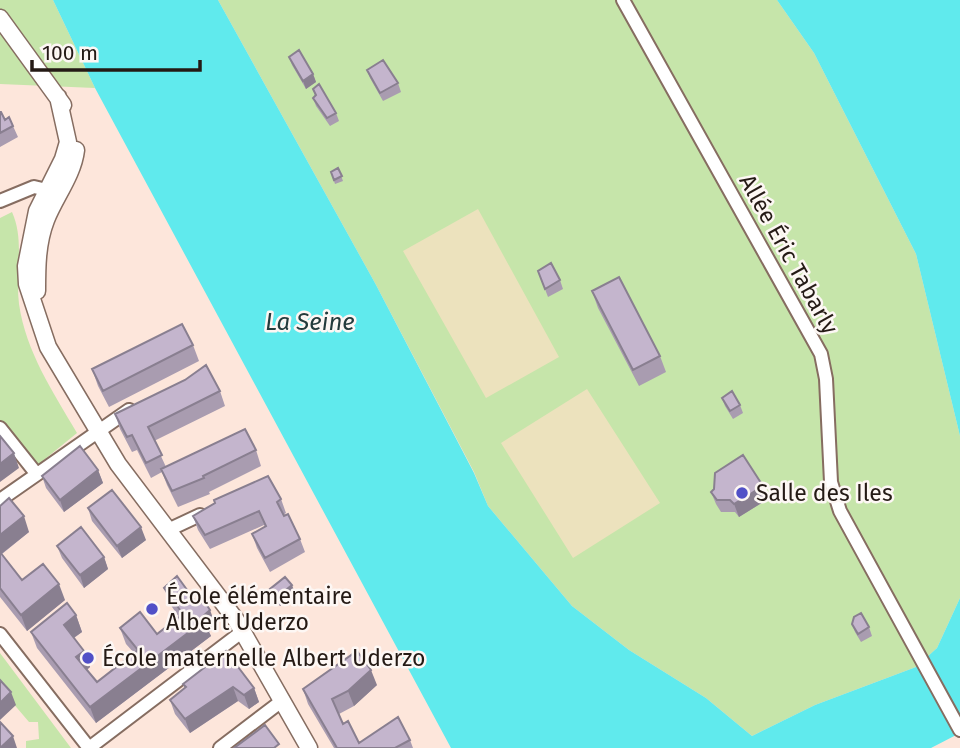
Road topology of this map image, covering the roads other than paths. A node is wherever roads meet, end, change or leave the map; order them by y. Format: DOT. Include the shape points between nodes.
graph roads {
  1 [pos="623,0"];
  2 [pos="0,18"];
  3 [pos="19,194"];
  4 [pos="50,197"];
  5 [pos="0,201"];
  6 [pos="35,218"];
  7 [pos="40,318"];
  8 [pos="129,409"];
  9 [pos="0,428"];
  10 [pos="96,430"];
  11 [pos="35,472"];
  12 [pos="0,500"];
  13 [pos="200,515"];
  14 [pos="168,530"];
  15 [pos="243,631"];
  16 [pos="0,634"];
  17 [pos="283,700"];
  18 [pos="960,730"];
  19 [pos="89,748"];
  20 [pos="220,748"];
  21 [pos="309,748"];
  1 -- 18 [label="street, Allée Éric Tabarly" via="821,354 831,482 840,511"];
  2 -- 4 [label="main road" via="70,117 76,145 73,163"];
  3 -- 4 [label="street" via="34,187"];
  3 -- 5 [label="street"];
  3 -- 6 [label="street" via="31,204"];
  4 -- 6 [label="main road"];
  4 -- 7 [label="main road" via="37,274"];
  6 -- 7 [label="main road" via="26,277"];
  7 -- 10 [label="main road" via="53,358"];
  8 -- 10 [label="street"];
  9 -- 11 [label="street"];
  10 -- 11 [label="street"];
  10 -- 14 [label="main road"];
  11 -- 12 [label="street"];
  13 -- 14 [label="street"];
  14 -- 15 [label="main road"];
  15 -- 17 [label="main road"];
  15 -- 19 [label="street"];
  16 -- 19 [label="street"];
  17 -- 20 [label="street"];
  17 -- 21 [label="main road"];
}
